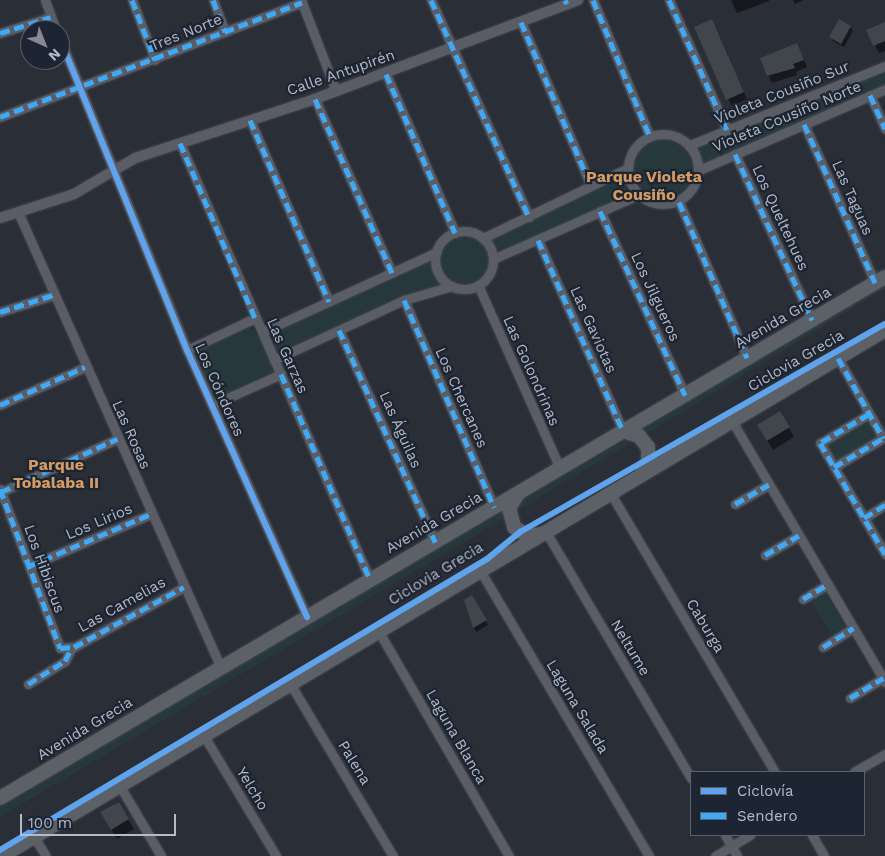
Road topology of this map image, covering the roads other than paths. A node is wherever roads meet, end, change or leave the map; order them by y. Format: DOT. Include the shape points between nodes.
graph roads {
  1 [pos="45,0"];
  2 [pos="132,0"];
  3 [pos="213,0"];
  4 [pos="431,0"];
  5 [pos="578,0"];
  6 [pos="593,0"];
  7 [pos="669,0"];
  8 [pos="302,1"];
  9 [pos="566,2"];
  10 [pos="51,17"];
  11 [pos="52,20"];
  12 [pos="521,22"];
  13 [pos="225,32"];
  14 [pos="0,33"];
  15 [pos="454,48"];
  16 [pos="155,60"];
  17 [pos="70,64"];
  18 [pos="885,66"];
  19 [pos="386,74"];
  20 [pos="80,89"];
  21 [pos="885,89"];
  22 [pos="336,91"];
  23 [pos="870,96"];
  24 [pos="315,99"];
  25 [pos="0,116"];
  26 [pos="250,120"];
  27 [pos="804,124"];
  28 [pos="885,129"];
  29 [pos="727,130"];
  30 [pos="650,137"];
  31 [pos="180,143"];
  32 [pos="690,145"];
  33 [pos="736,154"];
  34 [pos="628,168"];
  35 [pos="113,170"];
  36 [pos="699,170"];
  37 [pos="591,186"];
  38 [pos="638,194"];
  39 [pos="679,202"];
  40 [pos="600,211"];
  41 [pos="18,212"];
  42 [pos="529,217"];
  43 [pos="0,218"];
  44 [pos="455,233"];
  45 [pos="482,238"];
  46 [pos="538,240"];
  47 [pos="436,252"];
  48 [pos="493,260"];
  49 [pos="392,273"];
  50 [pos="880,280"];
  51 [pos="452,286"];
  52 [pos="478,286"];
  53 [pos="53,295"];
  54 [pos="404,300"];
  55 [pos="329,302"];
  56 [pos="0,312"];
  57 [pos="255,318"];
  58 [pos="812,320"];
  59 [pos="340,330"];
  60 [pos="885,330"];
  61 [pos="262,332"];
  62 [pos="187,350"];
  63 [pos="748,358"];
  64 [pos="838,358"];
  65 [pos="274,360"];
  66 [pos="85,367"];
  67 [pos="281,374"];
  68 [pos="685,395"];
  69 [pos="0,405"];
  70 [pos="212,405"];
  71 [pos="869,414"];
  72 [pos="732,421"];
  73 [pos="623,431"];
  74 [pos="884,437"];
  75 [pos="117,439"];
  76 [pos="834,466"];
  77 [pos="560,468"];
  78 [pos="640,476"];
  79 [pos="769,484"];
  80 [pos="525,489"];
  81 [pos="1,490"];
  82 [pos="611,494"];
  83 [pos="735,504"];
  84 [pos="885,505"];
  85 [pos="494,507"];
  86 [pos="151,514"];
  87 [pos="864,518"];
  88 [pos="546,532"];
  89 [pos="799,535"];
  90 [pos="435,542"];
  91 [pos="885,554"];
  92 [pos="765,556"];
  93 [pos="29,566"];
  94 [pos="481,572"];
  95 [pos="370,580"];
  96 [pos="828,584"];
  97 [pos="184,587"];
  98 [pos="803,599"];
  99 [pos="307,618"];
  100 [pos="854,628"];
  101 [pos="379,632"];
  102 [pos="823,647"];
  103 [pos="71,649"];
  104 [pos="221,668"];
  105 [pos="884,680"];
  106 [pos="28,684"];
  107 [pos="291,685"];
  108 [pos="850,698"];
  109 [pos="204,736"];
  110 [pos="885,754"];
  111 [pos="774,771"];
  112 [pos="856,771"];
  113 [pos="690,776"];
  114 [pos="120,786"];
  115 [pos="0,798"];
  116 [pos="726,836"];
  117 [pos="748,836"];
  118 [pos="813,836"];
  119 [pos="34,837"];
  120 [pos="731,846"];
  121 [pos="2,856"];
  122 [pos="46,856"];
  123 [pos="161,856"];
  124 [pos="276,856"];
  125 [pos="393,856"];
  126 [pos="509,856"];
  127 [pos="648,856"];
  128 [pos="714,856"];
  129 [pos="737,856"];
  130 [pos="824,856"];
  1 -- 10 [label="street"];
  2 -- 16 [label="street"];
  3 -- 13 [label="street"];
  4 -- 15 [label="street"];
  5 -- 9 [label="street, Calle Antupirén"];
  6 -- 30 [label="street"];
  7 -- 29 [label="street"];
  8 -- 13 [label="street, Tres Norte"];
  8 -- 22 [label="street"];
  9 -- 12 [label="street, Calle Antupirén"];
  10 -- 11 [label="street"];
  10 -- 14 [label="street"];
  12 -- 15 [label="street, Calle Antupirén"];
  12 -- 37 [label="street"];
  13 -- 16 [label="street, Tres Norte"];
  15 -- 19 [label="street, Calle Antupirén"];
  15 -- 42 [label="street"];
  16 -- 20 [label="street, Tres Norte"];
  17 -- 20 [label="street, Los Cóndores"];
  18 -- 29 [label="street, Violeta Cousiño Sur"];
  19 -- 22 [label="street, Calle Antupirén"];
  19 -- 44 [label="street"];
  20 -- 25 [label="street, Tres Norte"];
  20 -- 35 [label="street, Los Cóndores"];
  21 -- 23 [label="street, Violeta Cousiño Norte"];
  22 -- 24 [label="street, Calle Antupirén"];
  23 -- 27 [label="street, Violeta Cousiño Norte"];
  23 -- 28 [label="street"];
  24 -- 26 [label="street, Calle Antupirén"];
  24 -- 49 [label="street"];
  26 -- 31 [label="street, Calle Antupirén"];
  26 -- 55 [label="street"];
  27 -- 33 [label="street, Violeta Cousiño Norte"];
  27 -- 50 [label="street, Las Taguas"];
  29 -- 32 [label="street, Violeta Cousiño Sur"];
  30 -- 32 [label="street" via="664,134"];
  30 -- 34 [label="street" via="631,155"];
  31 -- 35 [label="street, Calle Antupirén"];
  31 -- 57 [label="street, Las Garzas"];
  32 -- 36 [label="street"];
  33 -- 36 [label="street, Violeta Cousiño Norte"];
  33 -- 58 [label="street, Los Queltehues"];
  34 -- 37 [label="street"];
  34 -- 38 [label="street"];
  35 -- 41 [label="street, Calle Antupirén" via="74,194"];
  35 -- 62 [label="street, Los Cóndores"];
  36 -- 39 [label="street" via="694,189"];
  37 -- 42 [label="street"];
  38 -- 39 [label="street" via="665,205"];
  38 -- 40 [label="street"];
  39 -- 63 [label="street"];
  40 -- 46 [label="street"];
  40 -- 68 [label="street, Los Jilgueros"];
  41 -- 43 [label="street, Calle Antupirén"];
  41 -- 53 [label="street, Las Rosas"];
  42 -- 45 [label="street"];
  44 -- 45 [label="street"];
  44 -- 47 [label="street"];
  45 -- 48 [label="street"];
  46 -- 48 [label="street"];
  46 -- 73 [label="street, Las Gaviotas"];
  47 -- 49 [label="street"];
  47 -- 51 [label="street" via="436,268"];
  48 -- 52 [label="street" via="489,275"];
  49 -- 55 [label="street"];
  50 -- 58 [label="main road, Avenida Grecia"];
  51 -- 52 [label="street"];
  51 -- 54 [label="street"];
  52 -- 77 [label="street, Las Golondrinas"];
  53 -- 56 [label="street"];
  53 -- 66 [label="street, Las Rosas"];
  54 -- 59 [label="street"];
  54 -- 85 [label="street, Los Chercanes"];
  55 -- 61 [label="street"];
  57 -- 61 [label="street, Las Garzas"];
  57 -- 62 [label="street"];
  58 -- 63 [label="main road, Avenida Grecia"];
  59 -- 65 [label="street"];
  59 -- 90 [label="street, Las Águilas"];
  60 -- 64 [label="main road"];
  61 -- 65 [label="street, Las Garzas"];
  62 -- 70 [label="street, Los Cóndores"];
  63 -- 68 [label="main road, Avenida Grecia"];
  64 -- 71 [label="street"];
  64 -- 72 [label="main road"];
  65 -- 67 [label="street, Las Garzas"];
  66 -- 69 [label="street"];
  66 -- 75 [label="street, Las Rosas"];
  67 -- 70 [label="street"];
  67 -- 95 [label="street, Las Garzas"];
  68 -- 73 [label="main road, Avenida Grecia"];
  70 -- 99 [label="street, Los Cóndores"];
  71 -- 74 [label="street"];
  71 -- 76 [label="street" via="820,443"];
  72 -- 78 [label="main road"];
  72 -- 79 [label="street"];
  73 -- 77 [label="main road, Avenida Grecia"];
  73 -- 78 [label="main road" via="639,436 648,447 648,462"];
  74 -- 76 [label="street"];
  75 -- 81 [label="street"];
  75 -- 86 [label="street, Las Rosas"];
  76 -- 87 [label="street"];
  77 -- 80 [label="main road, Avenida Grecia"];
  78 -- 82 [label="main road"];
  79 -- 83 [label="street"];
  79 -- 89 [label="street"];
  80 -- 85 [label="main road, Avenida Grecia"];
  80 -- 88 [label="main road" via="512,502 512,523 528,536"];
  81 -- 93 [label="street, Los Hibiscus"];
  82 -- 88 [label="main road"];
  82 -- 111 [label="street, Caburga"];
  84 -- 87 [label="street"];
  85 -- 90 [label="main road, Avenida Grecia"];
  86 -- 93 [label="street, Los Lirios"];
  86 -- 97 [label="street, Las Rosas"];
  87 -- 91 [label="street"];
  88 -- 94 [label="main road"];
  88 -- 113 [label="street, Neltume"];
  89 -- 92 [label="street"];
  89 -- 96 [label="street"];
  90 -- 95 [label="main road, Avenida Grecia"];
  93 -- 103 [label="street, Los Hibiscus" via="56,642"];
  94 -- 101 [label="main road"];
  94 -- 127 [label="street, Laguna Salada"];
  95 -- 99 [label="main road, Avenida Grecia"];
  96 -- 98 [label="street"];
  96 -- 100 [label="street"];
  97 -- 103 [label="street, Las Camelias"];
  97 -- 104 [label="street, Las Rosas"];
  99 -- 104 [label="main road, Avenida Grecia"];
  100 -- 102 [label="street"];
  100 -- 105 [label="street"];
  101 -- 107 [label="main road"];
  101 -- 126 [label="street, Laguna Blanca"];
  103 -- 106 [label="street, Las Camelias" via="65,661"];
  104 -- 115 [label="main road, Avenida Grecia"];
  105 -- 108 [label="street"];
  107 -- 109 [label="main road"];
  107 -- 125 [label="street, Palena"];
  109 -- 114 [label="main road"];
  109 -- 124 [label="street, Yelcho"];
  110 -- 112 [label="street"];
  114 -- 119 [label="main road"];
  114 -- 123 [label="street"];
  116 -- 120 [label="street"];
  117 -- 120 [label="street"];
  118 -- 130 [label="street"];
  119 -- 121 [label="main road"];
  119 -- 122 [label="street"];
  120 -- 128 [label="street"];
  120 -- 129 [label="street"];
}
